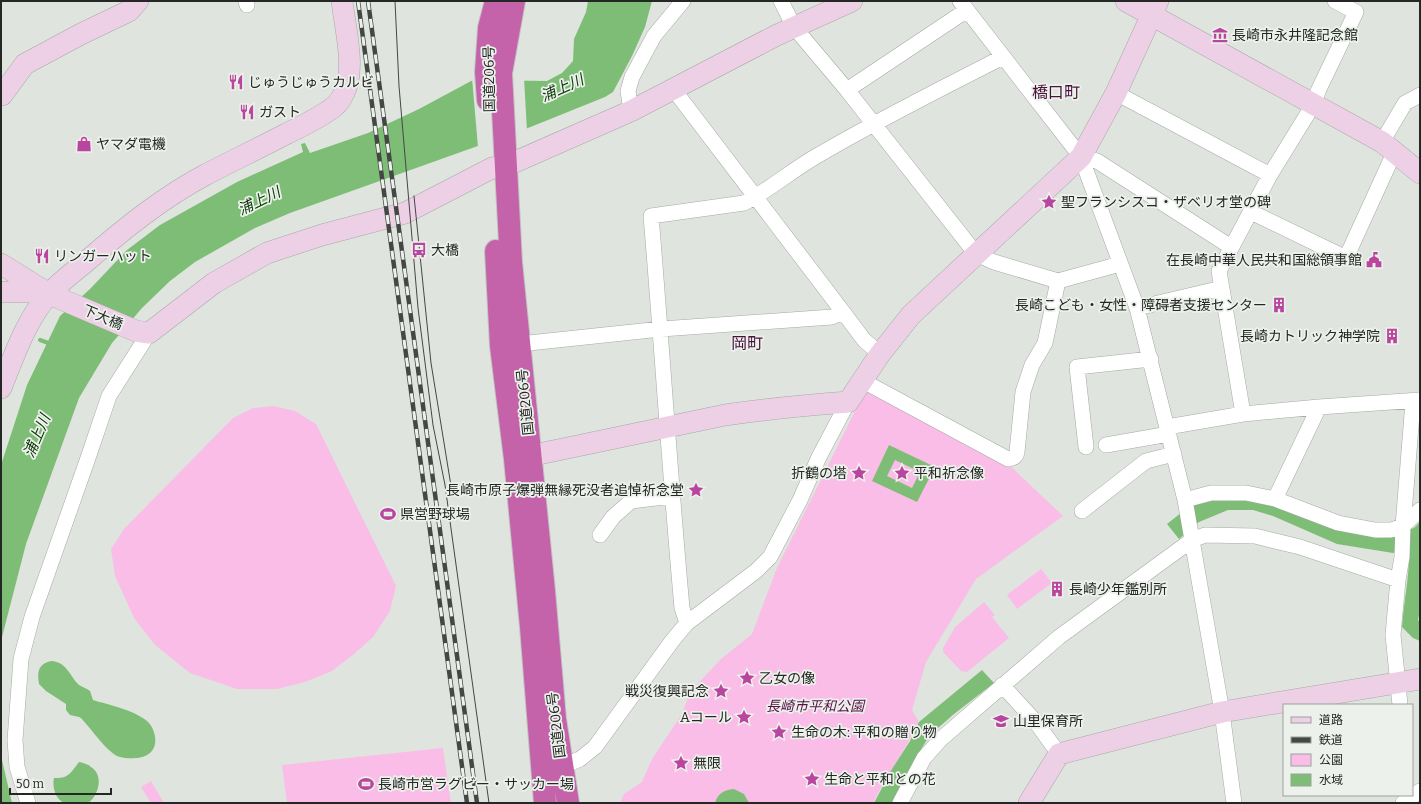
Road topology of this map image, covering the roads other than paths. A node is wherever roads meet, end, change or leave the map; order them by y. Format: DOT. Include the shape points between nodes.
graph roads {
  1 [pos="138,1"];
  2 [pos="342,1"];
  3 [pos="496,1"];
  4 [pos="514,1"];
  5 [pos="683,1"];
  6 [pos="781,1"];
  7 [pos="852,1"];
  8 [pos="1126,1"];
  9 [pos="1335,1"];
  10 [pos="964,6"];
  11 [pos="1155,8"];
  12 [pos="794,26"];
  13 [pos="1003,57"];
  14 [pos="494,73"];
  15 [pos="674,90"];
  16 [pos="847,90"];
  17 [pos="1116,93"];
  18 [pos="1,95"];
  19 [pos="1420,95"];
  20 [pos="1313,105"];
  21 [pos="631,111"];
  22 [pos="873,125"];
  23 [pos="1388,148"];
  24 [pos="498,156"];
  25 [pos="1082,157"];
  26 [pos="1420,173"];
  27 [pos="1270,175"];
  28 [pos="756,197"];
  29 [pos="1251,212"];
  30 [pos="1231,247"];
  31 [pos="976,254"];
  32 [pos="1,264"];
  33 [pos="1120,264"];
  34 [pos="1058,281"];
  35 [pos="1222,288"];
  36 [pos="1,292"];
  37 [pos="49,294"];
  38 [pos="1137,308"];
  39 [pos="842,312"];
  40 [pos="661,329"];
  41 [pos="143,332"];
  42 [pos="510,345"];
  43 [pos="880,354"];
  44 [pos="1151,359"];
  45 [pos="863,381"];
  46 [pos="1,388"];
  47 [pos="1417,401"];
  48 [pos="848,402"];
  49 [pos="1319,407"];
  50 [pos="1243,414"];
  51 [pos="667,428"];
  52 [pos="1168,430"];
  53 [pos="1106,446"];
  54 [pos="1086,448"];
  55 [pos="1174,454"];
  56 [pos="523,457"];
  57 [pos="672,496"];
  58 [pos="1275,499"];
  59 [pos="1185,504"];
  60 [pos="1420,510"];
  61 [pos="1082,511"];
  62 [pos="1403,528"];
  63 [pos="600,535"];
  64 [pos="1191,537"];
  65 [pos="1398,580"];
  66 [pos="687,623"];
  67 [pos="1420,678"];
  68 [pos="1398,682"];
  69 [pos="1002,685"];
  70 [pos="1400,704"];
  71 [pos="1222,712"];
  72 [pos="1059,754"];
  73 [pos="561,766"];
  74 [pos="28,803"];
  75 [pos="545,803"];
  76 [pos="568,803"];
  77 [pos="900,803"];
  78 [pos="1028,803"];
  79 [pos="1234,803"];
  1 -- 18 [label="street" via="129,11 25,64"];
  2 -- 37 [label="street" via="350,68 348,83 337,104 310,122 205,175 166,199 117,235"];
  3 -- 14 [label="highway, 国道206号" via="489,28"];
  4 -- 14 [label="highway, 国道206号"];
  5 -- 21 [label="street" via="654,36 632,77 628,91"];
  6 -- 12 [label="street"];
  7 -- 12 [label="street"];
  8 -- 11 [label="street"];
  9 -- 20 [label="street" via="1356,12"];
  10 -- 13 [label="street"];
  10 -- 16 [label="street"];
  11 -- 17 [label="street"];
  11 -- 20 [label="street"];
  12 -- 15 [label="street"];
  12 -- 16 [label="street"];
  13 -- 22 [label="street"];
  13 -- 25 [label="street"];
  14 -- 24 [label="highway, 国道206号"];
  15 -- 21 [label="street"];
  15 -- 28 [label="street"];
  16 -- 22 [label="street"];
  17 -- 25 [label="street"];
  17 -- 27 [label="street"];
  19 -- 23 [label="street" via="1405,103"];
  20 -- 23 [label="street"];
  20 -- 27 [label="street"];
  21 -- 24 [label="street"];
  22 -- 28 [label="street" via="814,157"];
  22 -- 31 [label="street"];
  23 -- 26 [label="street"];
  23 -- 29 [label="street" via="1346,258"];
  24 -- 41 [label="street" via="405,213 322,234 267,253 214,283"];
  24 -- 42 [label="highway, 国道206号" via="511,262"];
  25 -- 30 [label="street" via="1097,161"];
  25 -- 31 [label="street"];
  25 -- 33 [label="street"];
  27 -- 29 [label="street"];
  28 -- 39 [label="street"];
  28 -- 40 [label="street" via="744,203 651,216"];
  29 -- 30 [label="street"];
  30 -- 35 [label="street" via="1219,271"];
  31 -- 34 [label="street"];
  31 -- 43 [label="street" via="911,314"];
  32 -- 37 [label="street"];
  33 -- 34 [label="street"];
  33 -- 38 [label="street"];
  34 -- 45 [label="street" via="1045,343 1032,365 1023,392 1014,458 1008,459"];
  35 -- 38 [label="street"];
  35 -- 50 [label="street"];
  36 -- 37 [label="street"];
  37 -- 41 [label="street, 下大橋"];
  37 -- 46 [label="street" via="32,318"];
  38 -- 44 [label="street"];
  39 -- 40 [label="street" via="832,316"];
  39 -- 43 [label="street" via="864,340"];
  40 -- 42 [label="street"];
  40 -- 51 [label="street"];
  41 -- 74 [label="street" via="109,396 30,624 21,659 15,740 17,767"];
  42 -- 56 [label="highway, 国道206号"];
  43 -- 45 [label="street"];
  44 -- 52 [label="street"];
  44 -- 54 [label="street" via="1077,368"];
  45 -- 48 [label="street"];
  47 -- 49 [label="street"];
  47 -- 62 [label="street"];
  48 -- 51 [label="street" via="758,410"];
  48 -- 66 [label="street" via="818,457 800,500 770,557 756,571"];
  49 -- 50 [label="street"];
  49 -- 58 [label="street"];
  50 -- 52 [label="street"];
  51 -- 56 [label="street"];
  51 -- 57 [label="street"];
  52 -- 53 [label="street"];
  52 -- 55 [label="street"];
  55 -- 59 [label="street"];
  55 -- 61 [label="street" via="1146,461"];
  56 -- 73 [label="highway, 国道206号" via="544,591"];
  56 -- 75 [label="highway, 国道206号" via="531,627"];
  57 -- 63 [label="street" via="631,501 613,517"];
  57 -- 66 [label="street" via="682,608"];
  58 -- 59 [label="street" via="1246,493 1211,493"];
  58 -- 62 [label="street" via="1338,523 1375,530"];
  59 -- 64 [label="street"];
  60 -- 62 [label="street"];
  62 -- 65 [label="street"];
  64 -- 65 [label="street" via="1255,536 1300,547"];
  64 -- 69 [label="street" via="1059,637"];
  64 -- 71 [label="street"];
  65 -- 68 [label="street" via="1393,635"];
  66 -- 73 [label="street" via="595,747 580,759"];
  67 -- 68 [label="street"];
  68 -- 70 [label="street"];
  68 -- 71 [label="street"];
  69 -- 72 [label="street" via="1035,721"];
  69 -- 77 [label="street" via="930,750 916,770"];
  71 -- 72 [label="street"];
  71 -- 79 [label="street"];
  72 -- 78 [label="street"];
  73 -- 76 [label="highway, 国道206号"];
}
